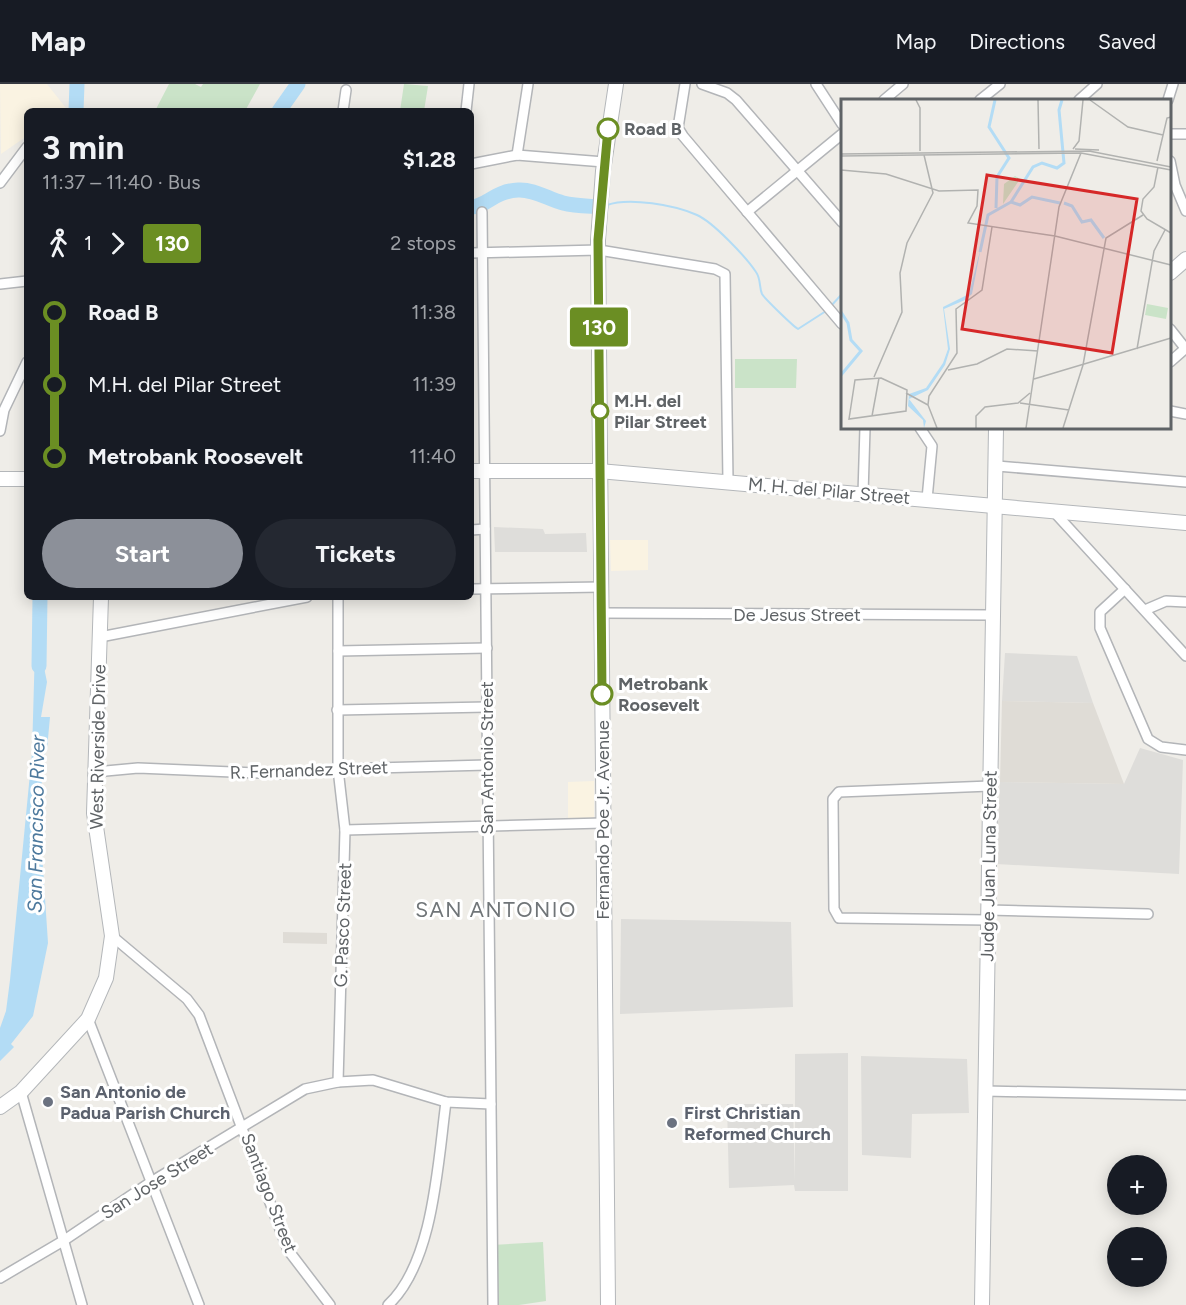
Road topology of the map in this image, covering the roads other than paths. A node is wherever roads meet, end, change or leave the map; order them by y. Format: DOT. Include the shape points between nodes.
graph roads {
  1 [pos="469,84"];
  2 [pos="528,84"];
  3 [pos="616,84"];
  4 [pos="683,84"];
  5 [pos="702,84"];
  6 [pos="816,84"];
  7 [pos="1000,84"];
  8 [pos="1097,84"];
  9 [pos="1173,84"];
  10 [pos="898,86"];
  11 [pos="346,90"];
  12 [pos="885,99"];
  13 [pos="981,99"];
  14 [pos="1080,99"];
  15 [pos="1168,99"];
  16 [pos="343,108"];
  17 [pos="466,108"];
  18 [pos="841,121"];
  19 [pos="841,136"];
  20 [pos="24,151"];
  21 [pos="517,155"];
  22 [pos="604,162"];
  23 [pos="474,163"];
  24 [pos="799,170"];
  25 [pos="0,183"];
  26 [pos="1172,187"];
  27 [pos="1186,211"];
  28 [pos="482,212"];
  29 [pos="747,212"];
  30 [pos="841,220"];
  31 [pos="599,250"];
  32 [pos="483,252"];
  33 [pos="474,253"];
  34 [pos="1186,259"];
  35 [pos="1171,272"];
  36 [pos="24,281"];
  37 [pos="0,285"];
  38 [pos="841,322"];
  39 [pos="1171,330"];
  40 [pos="1186,348"];
  41 [pos="1171,361"];
  42 [pos="24,368"];
  43 [pos="1171,411"];
  44 [pos="1186,414"];
  45 [pos="865,429"];
  46 [pos="921,429"];
  47 [pos="996,429"];
  48 [pos="0,431"];
  49 [pos="997,466"];
  50 [pos="477,471"];
  51 [pos="599,471"];
  52 [pos="0,479"];
  53 [pos="24,479"];
  54 [pos="728,482"];
  55 [pos="1186,482"];
  56 [pos="863,494"];
  57 [pos="927,499"];
  58 [pos="996,507"];
  59 [pos="1055,513"];
  60 [pos="1186,524"];
  61 [pos="474,530"];
  62 [pos="485,530"];
  63 [pos="602,586"];
  64 [pos="474,589"];
  65 [pos="486,589"];
  66 [pos="1125,589"];
  67 [pos="101,600"];
  68 [pos="291,600"];
  69 [pos="338,600"];
  70 [pos="1186,602"];
  71 [pos="1145,610"];
  72 [pos="602,613"];
  73 [pos="992,615"];
  74 [pos="100,637"];
  75 [pos="487,648"];
  76 [pos="338,651"];
  77 [pos="1186,656"];
  78 [pos="487,706"];
  79 [pos="337,710"];
  80 [pos="1186,750"];
  81 [pos="488,765"];
  82 [pos="338,769"];
  83 [pos="95,772"];
  84 [pos="990,786"];
  85 [pos="603,823"];
  86 [pos="488,824"];
  87 [pos="345,830"];
  88 [pos="1148,914"];
  89 [pos="988,915"];
  90 [pos="112,936"];
  91 [pos="88,1019"];
  92 [pos="338,1082"];
  93 [pos="985,1091"];
  94 [pos="21,1092"];
  95 [pos="1186,1095"];
  96 [pos="446,1102"];
  97 [pos="491,1104"];
  98 [pos="0,1107"];
  99 [pos="243,1126"];
  100 [pos="151,1182"];
  101 [pos="63,1240"];
  102 [pos="0,1278"];
  103 [pos="82,1305"];
  104 [pos="199,1305"];
  105 [pos="330,1305"];
  106 [pos="388,1305"];
  107 [pos="494,1305"];
  108 [pos="608,1305"];
  109 [pos="982,1305"];
  1 -- 17 [label="street"];
  2 -- 21 [label="street"];
  3 -- 22 [label="street, Fernando Poe Jr. Avenue"];
  4 -- 29 [label="street" via="678,128"];
  5 -- 24 [label="street" via="736,100"];
  6 -- 18 [label="street"];
  7 -- 13 [label="street"];
  8 -- 14 [label="street"];
  9 -- 15 [label="street"];
  10 -- 12 [label="street"];
  11 -- 16 [label="street"];
  19 -- 24 [label="street"];
  20 -- 25 [label="street"];
  21 -- 22 [label="street"];
  21 -- 23 [label="street"];
  22 -- 31 [label="street, Fernando Poe Jr. Avenue"];
  24 -- 29 [label="street"];
  24 -- 30 [label="street"];
  26 -- 27 [label="street"];
  28 -- 32 [label="street, San Antonio Street"];
  29 -- 38 [label="street"];
  31 -- 32 [label="street"];
  31 -- 51 [label="street, Fernando Poe Jr. Avenue"];
  31 -- 54 [label="street" via="715,269 725,274"];
  32 -- 33 [label="street"];
  32 -- 50 [label="street, San Antonio Street"];
  34 -- 35 [label="street"];
  36 -- 37 [label="street"];
  39 -- 40 [label="street"];
  40 -- 41 [label="street"];
  42 -- 48 [label="street" via="4,410"];
  43 -- 44 [label="street"];
  45 -- 56 [label="street"];
  46 -- 57 [label="street" via="932,446"];
  47 -- 49 [label="street, Judge Juan Luna Street"];
  49 -- 55 [label="street"];
  49 -- 58 [label="street, Judge Juan Luna Street"];
  50 -- 51 [label="street, M. H. del Pilar Street"];
  50 -- 62 [label="street, San Antonio Street"];
  51 -- 54 [label="street, M. H. del Pilar Street"];
  51 -- 63 [label="street, Fernando Poe Jr. Avenue"];
  52 -- 53 [label="street"];
  54 -- 56 [label="street, M. H. del Pilar Street"];
  56 -- 57 [label="street, M. H. del Pilar Street"];
  57 -- 58 [label="street, M. H. del Pilar Street"];
  58 -- 59 [label="street, M. H. del Pilar Street"];
  58 -- 73 [label="street, Judge Juan Luna Street"];
  59 -- 60 [label="street, M. H. del Pilar Street"];
  59 -- 66 [label="street"];
  61 -- 62 [label="street"];
  62 -- 65 [label="street, San Antonio Street"];
  63 -- 65 [label="street"];
  63 -- 72 [label="street, Fernando Poe Jr. Avenue"];
  64 -- 65 [label="street"];
  65 -- 75 [label="street, San Antonio Street"];
  66 -- 71 [label="street"];
  66 -- 80 [label="street" via="1104,608 1098,620 1149,740 1161,747"];
  67 -- 74 [label="street, West Riverside Drive"];
  68 -- 74 [label="street"];
  69 -- 76 [label="street, G. Pasco Street"];
  70 -- 71 [label="street" via="1166,601"];
  71 -- 77 [label="street"];
  72 -- 73 [label="street, De Jesus Street"];
  72 -- 85 [label="street, Fernando Poe Jr. Avenue"];
  73 -- 84 [label="street, Judge Juan Luna Street"];
  74 -- 83 [label="street, West Riverside Drive"];
  75 -- 76 [label="street"];
  75 -- 78 [label="street, San Antonio Street"];
  76 -- 79 [label="street, G. Pasco Street"];
  78 -- 79 [label="street"];
  78 -- 81 [label="street, San Antonio Street"];
  79 -- 82 [label="street, G. Pasco Street"];
  81 -- 82 [label="street, R. Fernandez Street"];
  81 -- 86 [label="street, San Antonio Street"];
  82 -- 83 [label="street, R. Fernandez Street" via="281,774 138,768"];
  82 -- 87 [label="street, G. Pasco Street"];
  83 -- 90 [label="street, West Riverside Drive" via="94,813"];
  84 -- 89 [label="street, Judge Juan Luna Street"];
  84 -- 89 [label="street" via="835,794 835,914 844,920"];
  85 -- 86 [label="street"];
  85 -- 108 [label="street, Fernando Poe Jr. Avenue"];
  86 -- 87 [label="street"];
  86 -- 97 [label="street, San Antonio Street"];
  87 -- 92 [label="street, G. Pasco Street"];
  88 -- 89 [label="street"];
  89 -- 93 [label="street, Judge Juan Luna Street"];
  90 -- 91 [label="street, West Riverside Drive" via="106,978"];
  90 -- 99 [label="street, Santiago Street" via="188,999 199,1015"];
  91 -- 94 [label="street, West Riverside Drive"];
  91 -- 100 [label="street"];
  92 -- 96 [label="street, San Jose Street" via="373,1080"];
  92 -- 99 [label="street, San Jose Street" via="305,1089"];
  93 -- 95 [label="street"];
  93 -- 109 [label="street, Judge Juan Luna Street"];
  94 -- 98 [label="street, West Riverside Drive"];
  94 -- 101 [label="street"];
  96 -- 97 [label="street, San Jose Street"];
  96 -- 106 [label="street" via="433,1203 402,1291"];
  97 -- 107 [label="street, San Antonio Street"];
  99 -- 100 [label="street, San Jose Street"];
  99 -- 105 [label="street, Santiago Street" via="288,1250"];
  100 -- 101 [label="street, San Jose Street"];
  100 -- 104 [label="street"];
  101 -- 102 [label="street, San Jose Street"];
  101 -- 103 [label="street"];
}
